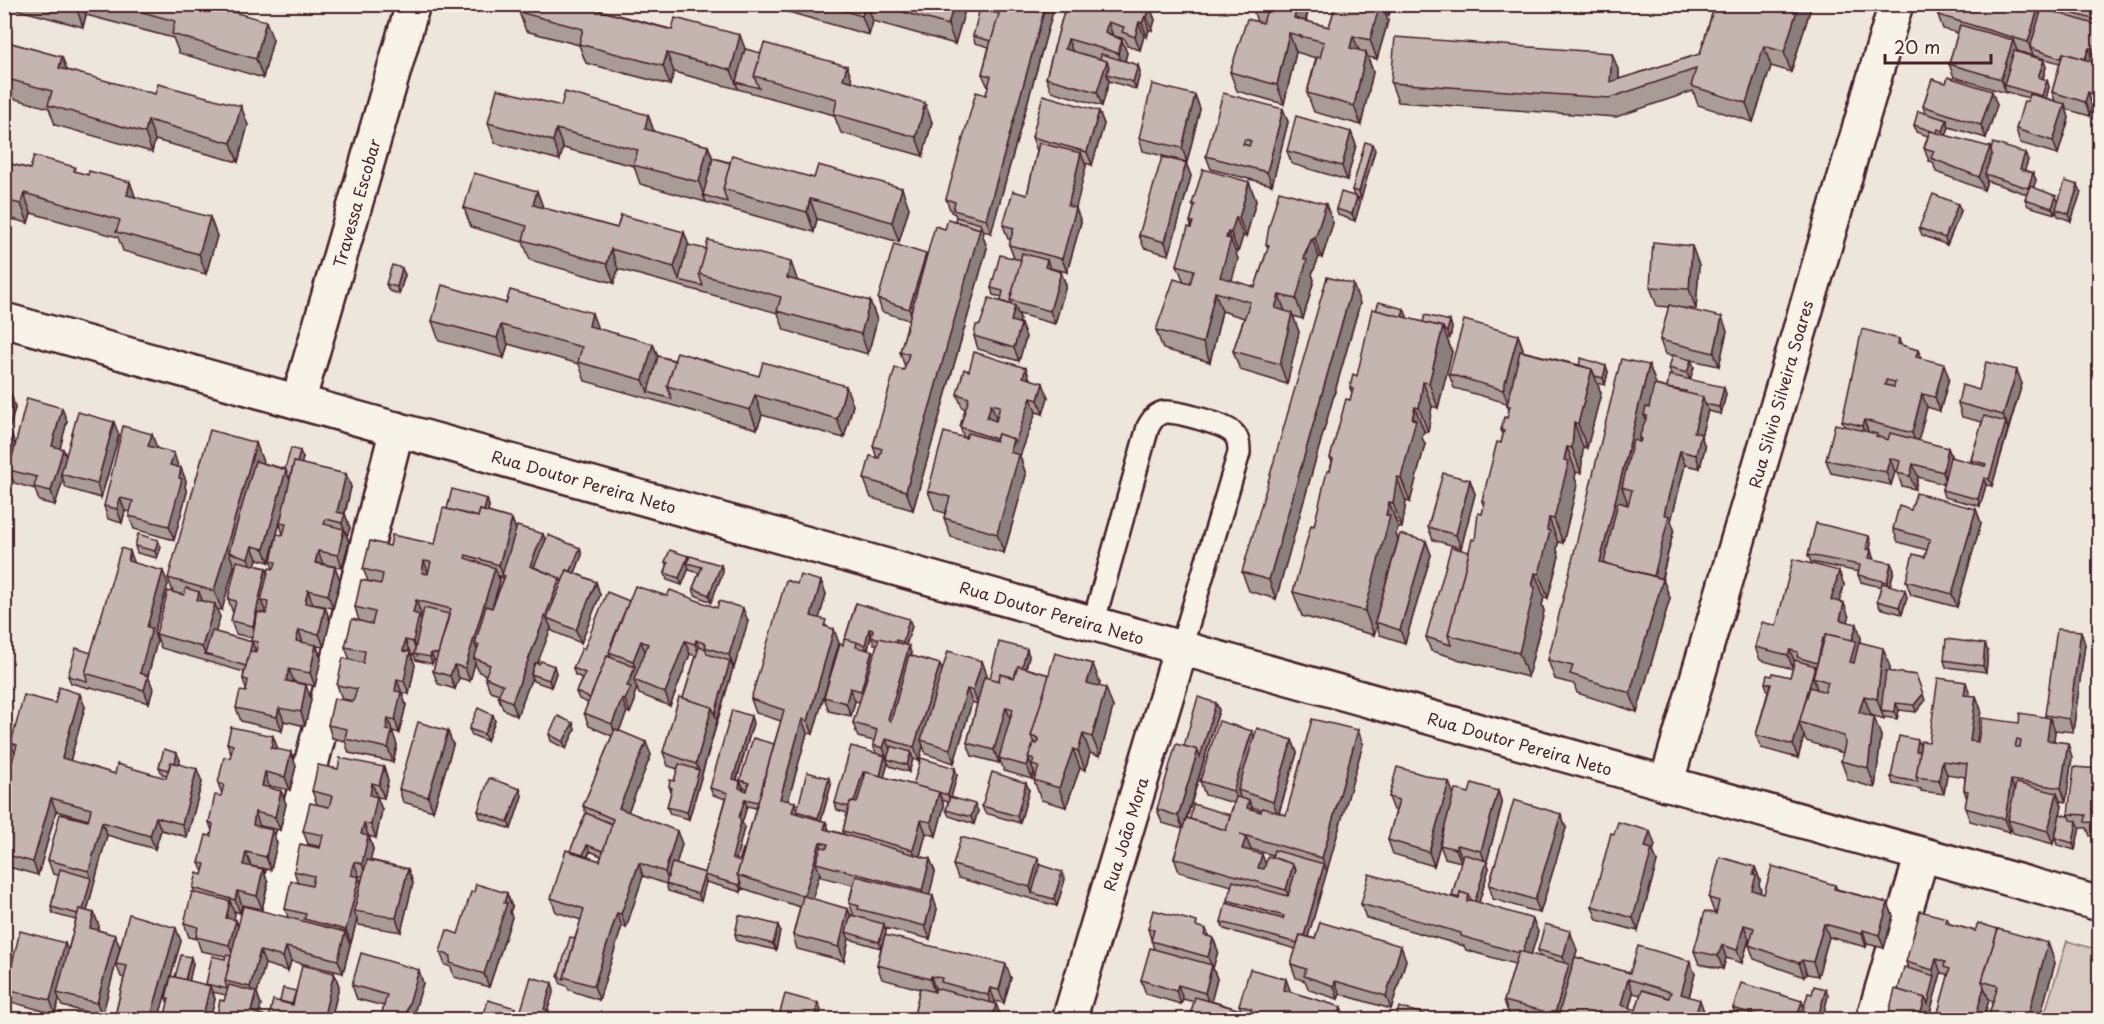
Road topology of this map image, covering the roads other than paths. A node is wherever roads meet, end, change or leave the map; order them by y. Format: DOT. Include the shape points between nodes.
graph roads {
  1 [pos="413,4"];
  2 [pos="1896,4"];
  3 [pos="4,320"];
  4 [pos="298,402"];
  5 [pos="397,429"];
  6 [pos="1093,624"];
  7 [pos="1181,648"];
  8 [pos="1666,784"];
  9 [pos="1922,855"];
  10 [pos="2100,904"];
  11 [pos="273,913"];
  12 [pos="1069,1020"];
  13 [pos="1873,1020"];
  1 -- 4 [label="street, Travessa Escobar"];
  2 -- 8 [label="street, Rua Silvio Silveira Soares"];
  3 -- 4 [label="street, Rua Doutor Pereira Neto"];
  4 -- 5 [label="street, Rua Doutor Pereira Neto"];
  5 -- 6 [label="street, Rua Doutor Pereira Neto"];
  5 -- 11 [label="street"];
  6 -- 7 [label="street, Rua Doutor Pereira Neto"];
  6 -- 7 [label="lane" via="1148,427 1162,412 1174,412 1224,427 1239,442"];
  7 -- 8 [label="street, Rua Doutor Pereira Neto"];
  7 -- 12 [label="street, Rua João Mora"];
  8 -- 9 [label="street, Rua Doutor Pereira Neto"];
  9 -- 10 [label="street, Rua Doutor Pereira Neto"];
  9 -- 13 [label="street"];
}
